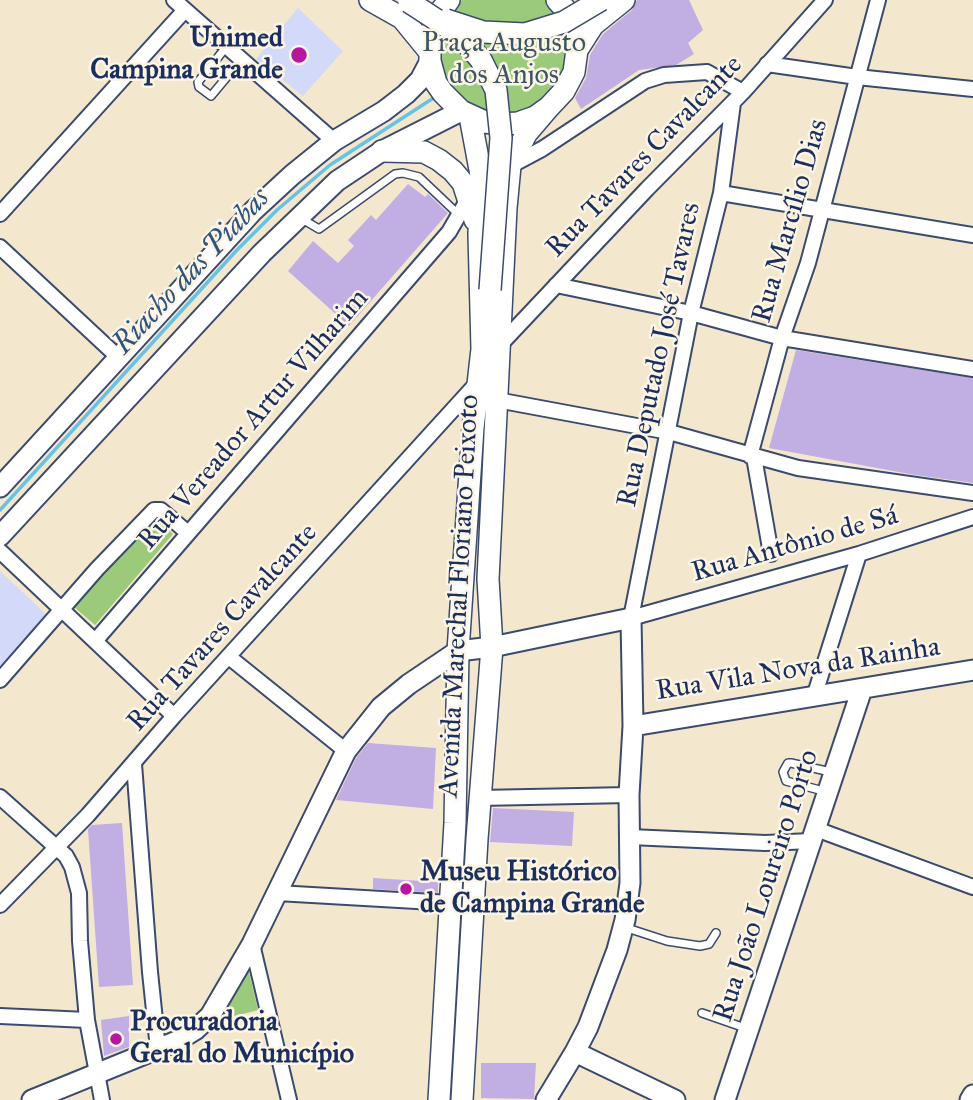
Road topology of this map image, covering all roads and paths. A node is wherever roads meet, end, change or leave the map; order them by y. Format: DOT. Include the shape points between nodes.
graph roads {
  1 [pos="370,0"];
  2 [pos="449,0"];
  3 [pos="557,0"];
  4 [pos="601,0"];
  5 [pos="624,0"];
  6 [pos="825,0"];
  7 [pos="878,0"];
  8 [pos="407,1"];
  9 [pos="180,5"];
  10 [pos="227,46"];
  11 [pos="577,50"];
  12 [pos="429,56"];
  13 [pos="241,60"];
  14 [pos="767,64"];
  15 [pos="857,77"];
  16 [pos="973,89"];
  17 [pos="738,97"];
  18 [pos="549,107"];
  19 [pos="465,114"];
  20 [pos="334,141"];
  21 [pos="382,151"];
  22 [pos="510,166"];
  23 [pos="720,193"];
  24 [pos="463,206"];
  25 [pos="822,210"];
  26 [pos="0,214"];
  27 [pos="300,217"];
  28 [pos="478,229"];
  29 [pos="449,232"];
  30 [pos="973,235"];
  31 [pos="0,247"];
  32 [pos="556,285"];
  33 [pos="691,313"];
  34 [pos="782,338"];
  35 [pos="490,348"];
  36 [pos="118,357"];
  37 [pos="973,369"];
  38 [pos="479,381"];
  39 [pos="496,400"];
  40 [pos="669,432"];
  41 [pos="752,457"];
  42 [pos="0,487"];
  43 [pos="973,494"];
  44 [pos="973,517"];
  45 [pos="188,533"];
  46 [pos="0,536"];
  47 [pos="0,551"];
  48 [pos="771,554"];
  49 [pos="859,554"];
  50 [pos="62,610"];
  51 [pos="631,618"];
  52 [pos="96,640"];
  53 [pos="492,647"];
  54 [pos="458,651"];
  55 [pos="229,657"];
  56 [pos="973,670"];
  57 [pos="0,680"];
  58 [pos="862,689"];
  59 [pos="814,697"];
  60 [pos="174,716"];
  61 [pos="633,726"];
  62 [pos="346,751"];
  63 [pos="134,764"];
  64 [pos="834,773"];
  65 [pos="828,792"];
  66 [pos="629,795"];
  67 [pos="0,797"];
  68 [pos="480,798"];
  69 [pos="814,835"];
  70 [pos="630,837"];
  71 [pos="56,848"];
  72 [pos="973,887"];
  73 [pos="277,893"];
  74 [pos="451,904"];
  75 [pos="0,905"];
  76 [pos="623,927"];
  77 [pos="716,933"];
  78 [pos="252,944"];
  79 [pos="702,1013"];
  80 [pos="0,1016"];
  81 [pos="87,1020"];
  82 [pos="749,1029"];
  83 [pos="158,1049"];
  84 [pos="575,1052"];
  85 [pos="96,1073"];
  86 [pos="973,1095"];
  87 [pos="32,1100"];
  88 [pos="102,1100"];
  89 [pos="289,1100"];
  90 [pos="439,1100"];
  91 [pos="462,1100"];
  92 [pos="546,1100"];
  93 [pos="675,1100"];
  94 [pos="725,1100"];
  95 [pos="971,1100"];
  1 -- 12 [label="main road" via="402,18"];
  2 -- 12 [label="main road" via="435,19"];
  3 -- 11 [label="main road" via="570,19"];
  4 -- 8 [label="main road, bridge" via="551,28 513,35 466,28"];
  5 -- 11 [label="main road" via="593,25"];
  6 -- 14 [label="street, Rua Tavares Cavalcante"];
  7 -- 15 [label="street, Rua Marcílio Dias"];
  8 -- 35 [label="main road, bridge" via="470,47 496,90 501,138"];
  9 -- 10 [label="street"];
  9 -- 26 [label="street"];
  10 -- 13 [label="street"];
  10 -- 13 [label="lane" via="198,82 199,87 211,96"];
  11 -- 18 [label="main road, Avenida Marechal Floriano Peixoto" via="564,91"];
  12 -- 19 [label="main road" via="436,83"];
  12 -- 20 [label="main road" via="420,80 406,94"];
  13 -- 20 [label="street"];
  14 -- 15 [label="street"];
  14 -- 17 [label="street, Rua Tavares Cavalcante"];
  15 -- 16 [label="street"];
  15 -- 25 [label="street, Rua Marcílio Dias"];
  17 -- 22 [label="street" via="707,72 664,75 645,81"];
  17 -- 23 [label="street, Rua Deputado José Tavares"];
  17 -- 32 [label="street, Rua Tavares Cavalcante"];
  18 -- 19 [label="main road" via="535,117 501,124"];
  18 -- 22 [label="main road, Avenida Marechal Floriano Peixoto" via="526,134"];
  19 -- 21 [label="main road"];
  19 -- 28 [label="main road, Avenida Marechal Floriano Peixoto" via="481,175"];
  20 -- 36 [label="main road" via="253,211"];
  21 -- 24 [label="main road" via="424,152 439,160 463,183"];
  21 -- 27 [label="main road" via="337,181"];
  22 -- 35 [label="main road, Avenida Marechal Floriano Peixoto"];
  23 -- 25 [label="street"];
  23 -- 33 [label="street, Rua Deputado José Tavares"];
  24 -- 27 [label="lane" via="419,177 403,173 395,174 320,229"];
  24 -- 28 [label="main road"];
  24 -- 29 [label="street, Rua Vereador Artur Vilharim"];
  25 -- 30 [label="street"];
  25 -- 34 [label="street, Rua Marcílio Dias"];
  27 -- 46 [label="main road"];
  28 -- 29 [label="street" via="462,227"];
  28 -- 35 [label="main road, Avenida Marechal Floriano Peixoto"];
  29 -- 45 [label="street, Rua Vereador Artur Vilharim"];
  31 -- 36 [label="street"];
  32 -- 33 [label="street"];
  32 -- 35 [label="street, Rua Tavares Cavalcante"];
  33 -- 34 [label="street"];
  33 -- 40 [label="street, Rua Deputado José Tavares"];
  34 -- 37 [label="street"];
  34 -- 41 [label="street, Rua Marcílio Dias"];
  35 -- 38 [label="main road, Avenida Marechal Floriano Peixoto"];
  35 -- 39 [label="main road, Avenida Marechal Floriano Peixoto"];
  36 -- 42 [label="main road"];
  38 -- 54 [label="main road, Avenida Marechal Floriano Peixoto"];
  38 -- 55 [label="street, Rua Tavares Cavalcante"];
  39 -- 40 [label="street"];
  39 -- 53 [label="main road, Avenida Marechal Floriano Peixoto" via="488,579"];
  40 -- 41 [label="street"];
  40 -- 51 [label="street, Rua Deputado José Tavares"];
  41 -- 43 [label="street"];
  41 -- 48 [label="street"];
  44 -- 49 [label="street, Rua Antônio de Sá"];
  45 -- 50 [label="street" via="161,510 154,510"];
  45 -- 52 [label="street, Rua Vereador Artur Vilharim"];
  47 -- 50 [label="street"];
  49 -- 51 [label="street, Rua Antônio de Sá"];
  49 -- 59 [label="street"];
  50 -- 52 [label="street"];
  50 -- 57 [label="street"];
  51 -- 53 [label="main road"];
  51 -- 61 [label="main road"];
  52 -- 60 [label="street"];
  53 -- 54 [label="main road"];
  53 -- 68 [label="main road, Avenida Marechal Floriano Peixoto"];
  54 -- 62 [label="main road" via="381,707"];
  54 -- 74 [label="main road, Avenida Marechal Floriano Peixoto"];
  55 -- 60 [label="street, Rua Tavares Cavalcante"];
  55 -- 62 [label="street"];
  56 -- 58 [label="main road, Rua Vila Nova da Rainha"];
  58 -- 59 [label="main road, Rua Vila Nova da Rainha"];
  58 -- 64 [label="main road, Rua João Loureiro Porto"];
  59 -- 61 [label="main road, Rua Vila Nova da Rainha"];
  60 -- 63 [label="street, Rua Tavares Cavalcante"];
  61 -- 66 [label="main road"];
  62 -- 73 [label="main road"];
  63 -- 71 [label="street, Rua Tavares Cavalcante"];
  63 -- 83 [label="street"];
  64 -- 65 [label="main road, Rua João Loureiro Porto"];
  64 -- 65 [label="lane" via="791,762 783,772 786,781"];
  65 -- 69 [label="main road, Rua João Loureiro Porto"];
  66 -- 68 [label="street"];
  66 -- 70 [label="main road"];
  67 -- 71 [label="street"];
  68 -- 91 [label="main road, Avenida Marechal Floriano Peixoto"];
  69 -- 70 [label="street" via="765,843"];
  69 -- 72 [label="street"];
  69 -- 82 [label="main road, Rua João Loureiro Porto"];
  70 -- 76 [label="main road" via="630,883"];
  71 -- 75 [label="street, Rua Tavares Cavalcante"];
  71 -- 81 [label="street" via="78,882"];
  73 -- 74 [label="street"];
  73 -- 78 [label="main road"];
  74 -- 90 [label="main road, Avenida Marechal Floriano Peixoto"];
  76 -- 77 [label="lane" via="700,946 709,944"];
  76 -- 84 [label="main road"];
  78 -- 83 [label="main road" via="211,1016"];
  78 -- 89 [label="street"];
  79 -- 82 [label="lane"];
  80 -- 81 [label="street"];
  81 -- 85 [label="street"];
  82 -- 94 [label="main road, Rua João Loureiro Porto"];
  83 -- 85 [label="main road"];
  84 -- 92 [label="main road"];
  84 -- 93 [label="main road"];
  85 -- 87 [label="main road"];
  85 -- 88 [label="street"];
  86 -- 95 [label="main road"];
}
